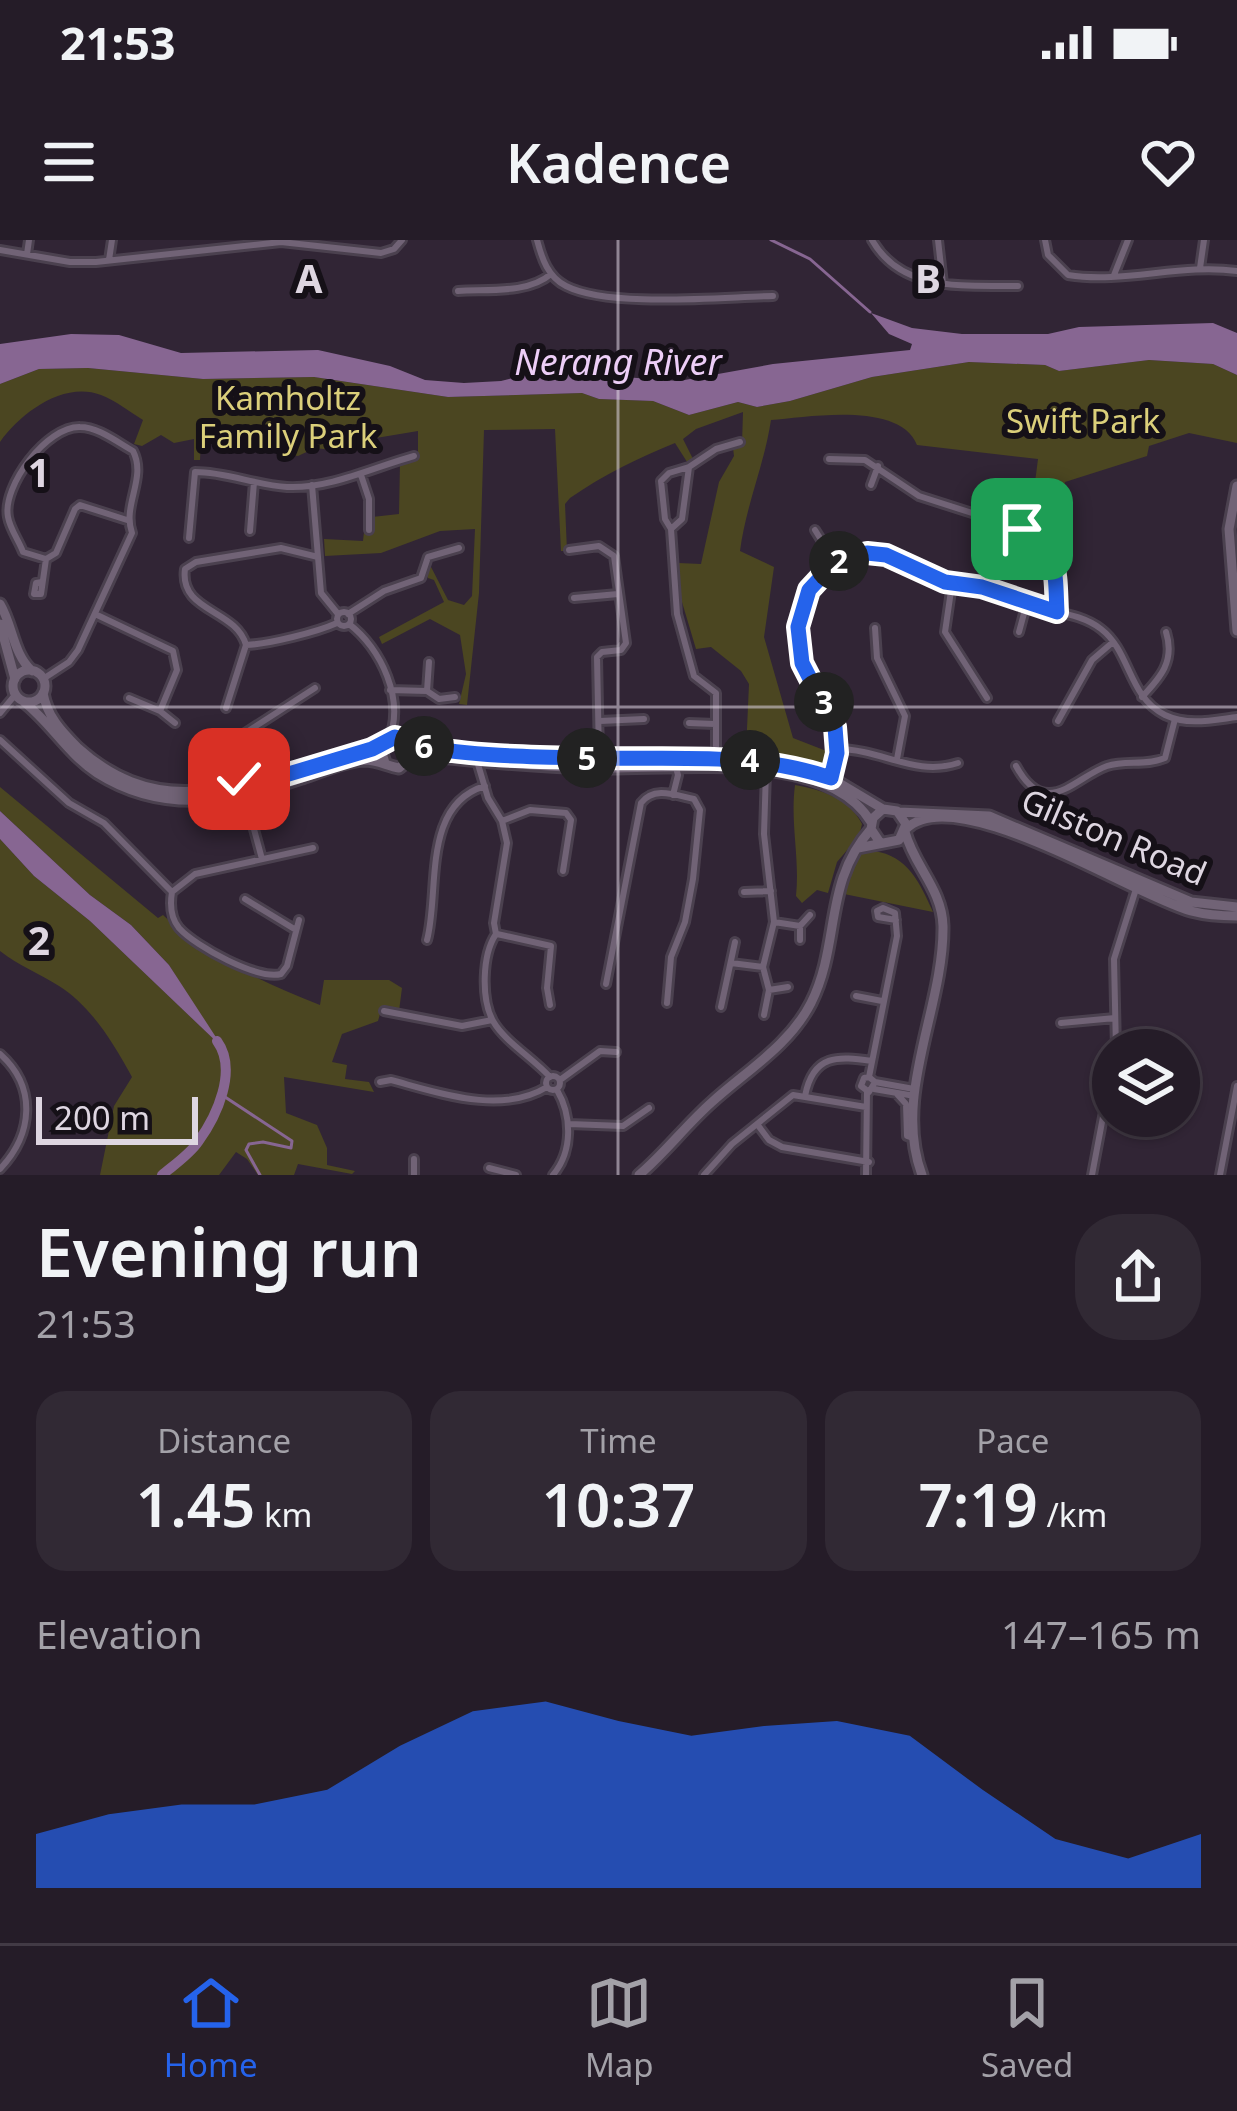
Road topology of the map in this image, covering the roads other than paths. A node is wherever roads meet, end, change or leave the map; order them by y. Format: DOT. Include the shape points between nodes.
graph roads {
  1 [pos="29,240"];
  2 [pos="112,240"];
  3 [pos="402,240"];
  4 [pos="537,240"];
  5 [pos="872,240"];
  6 [pos="938,240"];
  7 [pos="1045,240"];
  8 [pos="1127,240"];
  9 [pos="1204,240"];
  10 [pos="318,242"];
  11 [pos="0,250"];
  12 [pos="27,254"];
  13 [pos="109,261"];
  14 [pos="1200,268"];
  15 [pos="1237,271"];
  16 [pos="551,274"];
  17 [pos="1114,274"];
  18 [pos="943,284"];
  19 [pos="1018,286"];
  20 [pos="458,291"];
  21 [pos="772,296"];
  22 [pos="740,442"];
  23 [pos="728,446"];
  24 [pos="414,455"];
  25 [pos="731,455"];
  26 [pos="829,459"];
  27 [pos="878,466"];
  28 [pos="688,467"];
  29 [pos="361,473"];
  30 [pos="254,482"];
  31 [pos="312,485"];
  32 [pos="871,485"];
  33 [pos="1237,486"];
  34 [pos="127,520"];
  35 [pos="671,529"];
  36 [pos="369,530"];
  37 [pos="814,530"];
  38 [pos="250,531"];
  39 [pos="189,538"];
  40 [pos="459,548"];
  41 [pos="569,550"];
  42 [pos="318,556"];
  43 [pos="46,559"];
  44 [pos="835,562"];
  45 [pos="42,582"];
  46 [pos="952,584"];
  47 [pos="619,594"];
  48 [pos="574,598"];
  49 [pos="0,604"];
  50 [pos="1027,605"];
  51 [pos="1057,612"];
  52 [pos="95,614"];
  53 [pos="348,614"];
  54 [pos="337,618"];
  55 [pos="0,624"];
  56 [pos="349,624"];
  57 [pos="875,628"];
  58 [pos="1237,631"];
  59 [pos="1019,632"];
  60 [pos="1166,632"];
  61 [pos="1113,642"];
  62 [pos="246,645"];
  63 [pos="429,662"];
  64 [pos="32,671"];
  65 [pos="15,679"];
  66 [pos="43,679"];
  67 [pos="315,688"];
  68 [pos="390,690"];
  69 [pos="427,691"];
  70 [pos="43,693"];
  71 [pos="455,697"];
  72 [pos="1142,697"];
  73 [pos="20,698"];
  74 [pos="129,698"];
  75 [pos="987,698"];
  76 [pos="226,708"];
  77 [pos="160,711"];
  78 [pos="0,713"];
  79 [pos="1237,717"];
  80 [pos="644,719"];
  81 [pos="1175,719"];
  82 [pos="599,721"];
  83 [pos="1058,721"];
  84 [pos="175,723"];
  85 [pos="689,723"];
  86 [pos="716,724"];
  87 [pos="394,728"];
  88 [pos="405,739"];
  89 [pos="0,740"];
  90 [pos="386,742"];
  91 [pos="837,748"];
  92 [pos="1167,756"];
  93 [pos="481,758"];
  94 [pos="716,758"];
  95 [pos="896,760"];
  96 [pos="385,763"];
  97 [pos="599,763"];
  98 [pos="675,763"];
  99 [pos="958,763"];
  100 [pos="407,765"];
  101 [pos="1180,765"];
  102 [pos="1016,766"];
  103 [pos="766,771"];
  104 [pos="831,778"];
  105 [pos="484,786"];
  106 [pos="243,792"];
  107 [pos="673,795"];
  108 [pos="883,809"];
  109 [pos="899,812"];
  110 [pos="502,821"];
  111 [pos="871,826"];
  112 [pos="905,830"];
  113 [pos="885,842"];
  114 [pos="313,848"];
  115 [pos="853,851"];
  116 [pos="262,859"];
  117 [pos="563,871"];
  118 [pos="924,871"];
  119 [pos="1137,886"];
  120 [pos="772,891"];
  121 [pos="172,892"];
  122 [pos="744,892"];
  123 [pos="245,898"];
  124 [pos="1237,902"];
  125 [pos="810,915"];
  126 [pos="1237,916"];
  127 [pos="299,920"];
  128 [pos="896,920"];
  129 [pos="774,922"];
  130 [pos="800,926"];
  131 [pos="296,930"];
  132 [pos="496,934"];
  133 [pos="428,940"];
  134 [pos="800,940"];
  135 [pos="735,942"];
  136 [pos="731,963"];
  137 [pos="763,967"];
  138 [pos="607,984"];
  139 [pos="788,987"];
  140 [pos="769,990"];
  141 [pos="856,996"];
  142 [pos="882,1001"];
  143 [pos="667,1003"];
  144 [pos="550,1005"];
  145 [pos="721,1007"];
  146 [pos="384,1011"];
  147 [pos="764,1015"];
  148 [pos="1115,1018"];
  149 [pos="491,1019"];
  150 [pos="1060,1023"];
  151 [pos="1115,1029"];
  152 [pos="616,1052"];
  153 [pos="0,1054"];
  154 [pos="872,1061"];
  155 [pos="919,1076"];
  156 [pos="550,1077"];
  157 [pos="560,1079"];
  158 [pos="380,1082"];
  159 [pos="871,1085"];
  160 [pos="1237,1086"];
  161 [pos="547,1087"];
  162 [pos="896,1089"];
  163 [pos="557,1090"];
  164 [pos="916,1093"];
  165 [pos="805,1096"];
  166 [pos="634,1105"];
  167 [pos="866,1107"];
  168 [pos="569,1124"];
  169 [pos="757,1124"];
  170 [pos="1099,1137"];
  171 [pos="913,1138"];
  172 [pos="1224,1157"];
  173 [pos="414,1159"];
  174 [pos="1237,1160"];
  175 [pos="869,1162"];
  176 [pos="489,1168"];
  177 [pos="0,1169"];
  178 [pos="413,1175"];
  179 [pos="516,1175"];
  180 [pos="553,1175"];
  181 [pos="639,1175"];
  182 [pos="704,1175"];
  183 [pos="866,1175"];
  184 [pos="922,1175"];
  185 [pos="1092,1175"];
  186 [pos="1220,1175"];
  1 -- 12 [label="street"];
  2 -- 13 [label="street"];
  3 -- 10 [label="street" via="381,254"];
  4 -- 16 [label="street"];
  5 -- 18 [label="street" via="895,268"];
  6 -- 18 [label="street"];
  7 -- 17 [label="street" via="1068,275"];
  8 -- 17 [label="street"];
  9 -- 14 [label="street"];
  10 -- 13 [label="street"];
  11 -- 12 [label="street"];
  12 -- 13 [label="street"];
  14 -- 15 [label="street"];
  14 -- 17 [label="street"];
  16 -- 20 [label="street" via="526,286"];
  16 -- 21 [label="street" via="598,297"];
  18 -- 19 [label="street"];
  22 -- 23 [label="street"];
  23 -- 25 [label="street"];
  23 -- 28 [label="street"];
  24 -- 29 [label="street"];
  26 -- 27 [label="street"];
  27 -- 32 [label="street"];
  27 -- 51 [label="street" via="919,496 1041,541 1055,569"];
  28 -- 35 [label="street" via="682,518"];
  28 -- 35 [label="street" via="661,481"];
  29 -- 31 [label="street"];
  29 -- 36 [label="street"];
  30 -- 31 [label="street"];
  30 -- 38 [label="street"];
  30 -- 39 [label="street" via="195,472"];
  31 -- 42 [label="street"];
  33 -- 58 [label="main road" via="1229,524"];
  34 -- 43 [label="street" via="80,505"];
  34 -- 43 [label="street" via="138,474 133,451 88,427 56,433 31,457 8,505 23,552"];
  34 -- 52 [label="street" via="132,533"];
  35 -- 86 [label="street" via="677,614 694,676 716,693"];
  37 -- 44 [label="street"];
  40 -- 53 [label="street" via="428,557 421,578"];
  41 -- 47 [label="street" via="599,546 614,556"];
  42 -- 54 [label="street" via="321,593"];
  42 -- 62 [label="street" via="281,548 189,565 183,577 191,598 234,624"];
  43 -- 45 [label="street"];
  44 -- 46 [label="street" via="886,555"];
  44 -- 91 [label="street" via="809,590 798,638"];
  46 -- 50 [label="street"];
  46 -- 75 [label="street" via="945,632"];
  47 -- 48 [label="street"];
  47 -- 82 [label="street" via="626,644 597,657"];
  49 -- 64 [label="main road"];
  50 -- 51 [label="street"];
  50 -- 59 [label="street"];
  51 -- 61 [label="street" via="1092,622"];
  52 -- 66 [label="street" via="69,662"];
  52 -- 77 [label="street" via="173,651 178,664"];
  53 -- 54 [label="street"];
  53 -- 56 [label="street"];
  54 -- 56 [label="street"];
  54 -- 62 [label="street" via="318,632"];
  55 -- 65 [label="main road"];
  56 -- 68 [label="street" via="370,639"];
  57 -- 95 [label="street" via="877,658 905,716"];
  60 -- 72 [label="street" via="1167,664"];
  61 -- 72 [label="street"];
  61 -- 83 [label="street" via="1092,660"];
  62 -- 76 [label="street"];
  63 -- 69 [label="street"];
  64 -- 65 [label="main road"];
  64 -- 66 [label="main road"];
  65 -- 73 [label="main road"];
  66 -- 70 [label="main road"];
  67 -- 106 [label="street" via="242,735 236,764"];
  68 -- 69 [label="street"];
  68 -- 87 [label="street"];
  69 -- 71 [label="street"];
  70 -- 73 [label="main road"];
  70 -- 106 [label="main road" via="62,732 116,773 181,792"];
  72 -- 81 [label="street"];
  73 -- 78 [label="street"];
  73 -- 106 [label="main road" via="78,759 134,791 186,802"];
  74 -- 77 [label="street"];
  77 -- 84 [label="street"];
  79 -- 81 [label="street"];
  80 -- 82 [label="street"];
  81 -- 92 [label="street"];
  82 -- 97 [label="street"];
  85 -- 86 [label="street"];
  86 -- 94 [label="street"];
  87 -- 88 [label="street"];
  87 -- 90 [label="street"];
  88 -- 90 [label="main road"];
  88 -- 93 [label="main road"];
  88 -- 100 [label="main road" via="413,752"];
  89 -- 121 [label="street" via="69,803 104,823"];
  90 -- 96 [label="main road"];
  90 -- 106 [label="main road"];
  91 -- 95 [label="street"];
  91 -- 104 [label="street"];
  92 -- 101 [label="street"];
  92 -- 102 [label="street" via="1113,764 1063,792 1039,789"];
  93 -- 97 [label="main road"];
  93 -- 100 [label="main road" via="431,756"];
  93 -- 105 [label="street"];
  94 -- 98 [label="main road"];
  94 -- 104 [label="main road"];
  95 -- 99 [label="street" via="932,769"];
  96 -- 100 [label="main road"];
  96 -- 106 [label="main road" via="350,763"];
  97 -- 98 [label="main road"];
  98 -- 103 [label="main road"];
  98 -- 107 [label="street"];
  103 -- 111 [label="main road" via="838,790"];
  103 -- 120 [label="street"];
  104 -- 108 [label="main road"];
  105 -- 110 [label="street"];
  105 -- 133 [label="street" via="462,798 442,834"];
  106 -- 116 [label="street"];
  107 -- 138 [label="street" via="651,794 641,803"];
  107 -- 143 [label="street" via="696,801 700,815"];
  108 -- 109 [label="main road, Gilston Road"];
  108 -- 111 [label="main road"];
  109 -- 112 [label="main road"];
  109 -- 119 [label="main road, Gilston Road" via="1006,820"];
  110 -- 117 [label="street" via="530,810 566,813"];
  110 -- 132 [label="street" via="507,847"];
  111 -- 113 [label="main road"];
  111 -- 115 [label="main road"];
  112 -- 113 [label="main road"];
  112 -- 118 [label="main road"];
  112 -- 119 [label="main road, Gilston Road" via="925,818 993,824"];
  113 -- 115 [label="main road"];
  113 -- 118 [label="main road"];
  114 -- 116 [label="street"];
  115 -- 181 [label="main road" via="823,972 803,1016"];
  116 -- 121 [label="street" via="195,874"];
  118 -- 155 [label="main road" via="943,926"];
  119 -- 124 [label="main road, Gilston Road" via="1216,907"];
  119 -- 126 [label="main road, Gilston Road" via="1192,911"];
  119 -- 148 [label="street" via="1115,950"];
  120 -- 122 [label="street"];
  120 -- 129 [label="street"];
  121 -- 131 [label="street" via="179,928 269,977 287,966"];
  123 -- 131 [label="street"];
  125 -- 130 [label="street"];
  127 -- 131 [label="street"];
  128 -- 142 [label="street"];
  129 -- 130 [label="street"];
  129 -- 137 [label="street"];
  130 -- 134 [label="street"];
  132 -- 144 [label="street" via="551,946"];
  132 -- 149 [label="street" via="485,971"];
  135 -- 136 [label="street"];
  136 -- 137 [label="street"];
  136 -- 145 [label="street"];
  137 -- 140 [label="street"];
  139 -- 140 [label="street"];
  140 -- 147 [label="street"];
  141 -- 142 [label="street"];
  142 -- 154 [label="street"];
  146 -- 149 [label="street" via="462,1026"];
  148 -- 150 [label="street"];
  148 -- 151 [label="street"];
  149 -- 156 [label="street"];
  152 -- 157 [label="street" via="600,1051"];
  153 -- 177 [label="street" via="27,1092 24,1134"];
  154 -- 159 [label="street"];
  154 -- 165 [label="street" via="830,1058"];
  155 -- 162 [label="street"];
  155 -- 164 [label="main road"];
  156 -- 157 [label="street"];
  156 -- 161 [label="street"];
  157 -- 163 [label="street"];
  158 -- 161 [label="street" via="507,1102"];
  159 -- 162 [label="street"];
  159 -- 167 [label="street"];
  160 -- 172 [label="street"];
  161 -- 163 [label="street"];
  162 -- 164 [label="street"];
  162 -- 171 [label="street"];
  163 -- 168 [label="street"];
  164 -- 171 [label="main road"];
  165 -- 167 [label="street"];
  165 -- 169 [label="street" via="790,1097"];
  166 -- 168 [label="street" via="646,1111 623,1126"];
  167 -- 175 [label="street"];
  168 -- 180 [label="street"];
  169 -- 175 [label="street" via="782,1147"];
  169 -- 182 [label="street"];
  170 -- 185 [label="street"];
  171 -- 184 [label="main road"];
  172 -- 174 [label="street"];
  172 -- 186 [label="street"];
  173 -- 178 [label="street"];
  175 -- 183 [label="street"];
  176 -- 179 [label="street"];
}
